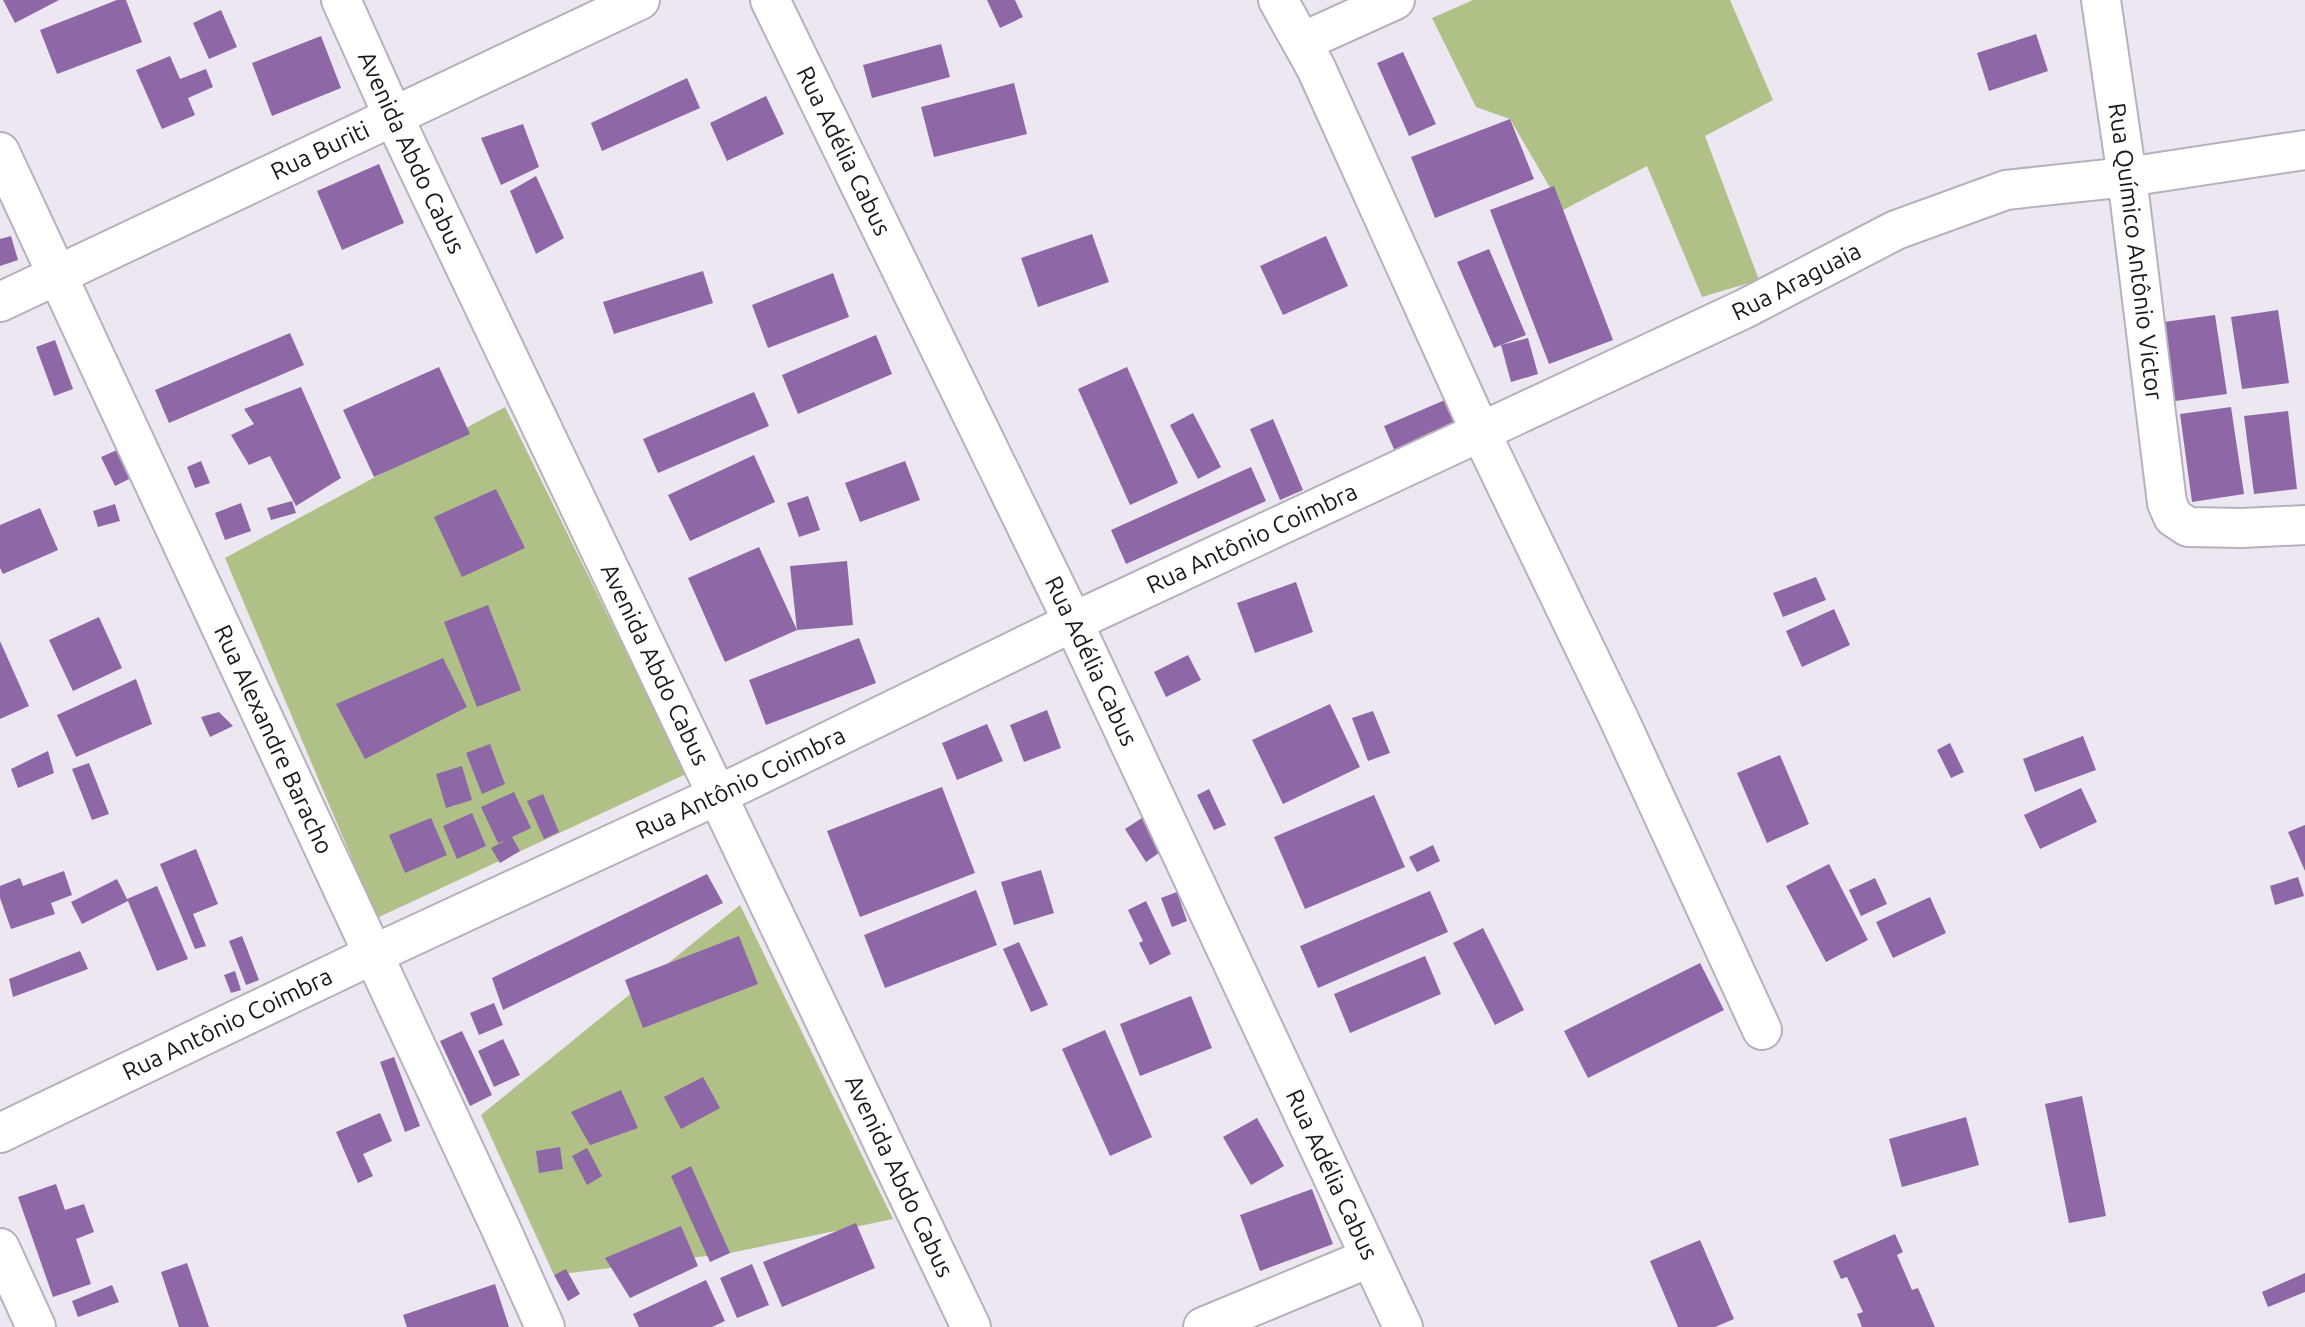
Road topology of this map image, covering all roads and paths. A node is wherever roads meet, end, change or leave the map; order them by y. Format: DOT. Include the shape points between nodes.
graph roads {
  1 [pos="341,0"];
  2 [pos="640,0"];
  3 [pos="771,0"];
  4 [pos="1278,0"];
  5 [pos="1395,0"];
  6 [pos="2101,0"];
  7 [pos="1302,43"];
  8 [pos="394,118"];
  9 [pos="2305,150"];
  10 [pos="0,152"];
  11 [pos="2127,177"];
  12 [pos="58,275"];
  13 [pos="0,303"];
  14 [pos="1481,433"];
  15 [pos="2305,525"];
  16 [pos="1073,622"];
  17 [pos="718,795"];
  18 [pos="372,955"];
  19 [pos="1762,1030"];
  20 [pos="0,1133"];
  21 [pos="0,1248"];
  22 [pos="1369,1258"];
  23 [pos="36,1327"];
  24 [pos="545,1327"];
  25 [pos="971,1327"];
  26 [pos="1203,1327"];
  27 [pos="1403,1327"];
  1 -- 8 [label="street, Avenida Abdo Cabus"];
  2 -- 8 [label="street, Rua Buriti"];
  3 -- 16 [label="street, Rua Adélia Cabus"];
  4 -- 7 [label="street"];
  5 -- 7 [label="street"];
  6 -- 11 [label="street, Rua Químico Antônio Victor"];
  7 -- 14 [label="street"];
  8 -- 12 [label="street, Rua Buriti"];
  8 -- 17 [label="street, Avenida Abdo Cabus"];
  9 -- 11 [label="street, Rua Araguaia"];
  10 -- 12 [label="street, Rua Alexandre Baracho"];
  11 -- 14 [label="street, Rua Araguaia" via="2006,190 1896,230 1744,309"];
  11 -- 15 [label="street, Rua Químico Antônio Victor" via="2167,503 2173,517 2188,527"];
  12 -- 13 [label="street, Rua Buriti"];
  12 -- 18 [label="street, Rua Alexandre Baracho"];
  14 -- 16 [label="street, Rua Antônio Coimbra"];
  14 -- 19 [label="street"];
  16 -- 17 [label="street, Rua Antônio Coimbra"];
  16 -- 22 [label="street, Rua Adélia Cabus"];
  17 -- 18 [label="street, Rua Antônio Coimbra"];
  17 -- 25 [label="street, Avenida Abdo Cabus"];
  18 -- 20 [label="street, Rua Antônio Coimbra"];
  18 -- 24 [label="street, Rua Alexandre Baracho"];
  21 -- 23 [label="street"];
  22 -- 26 [label="street"];
  22 -- 27 [label="street, Rua Adélia Cabus"];
}
